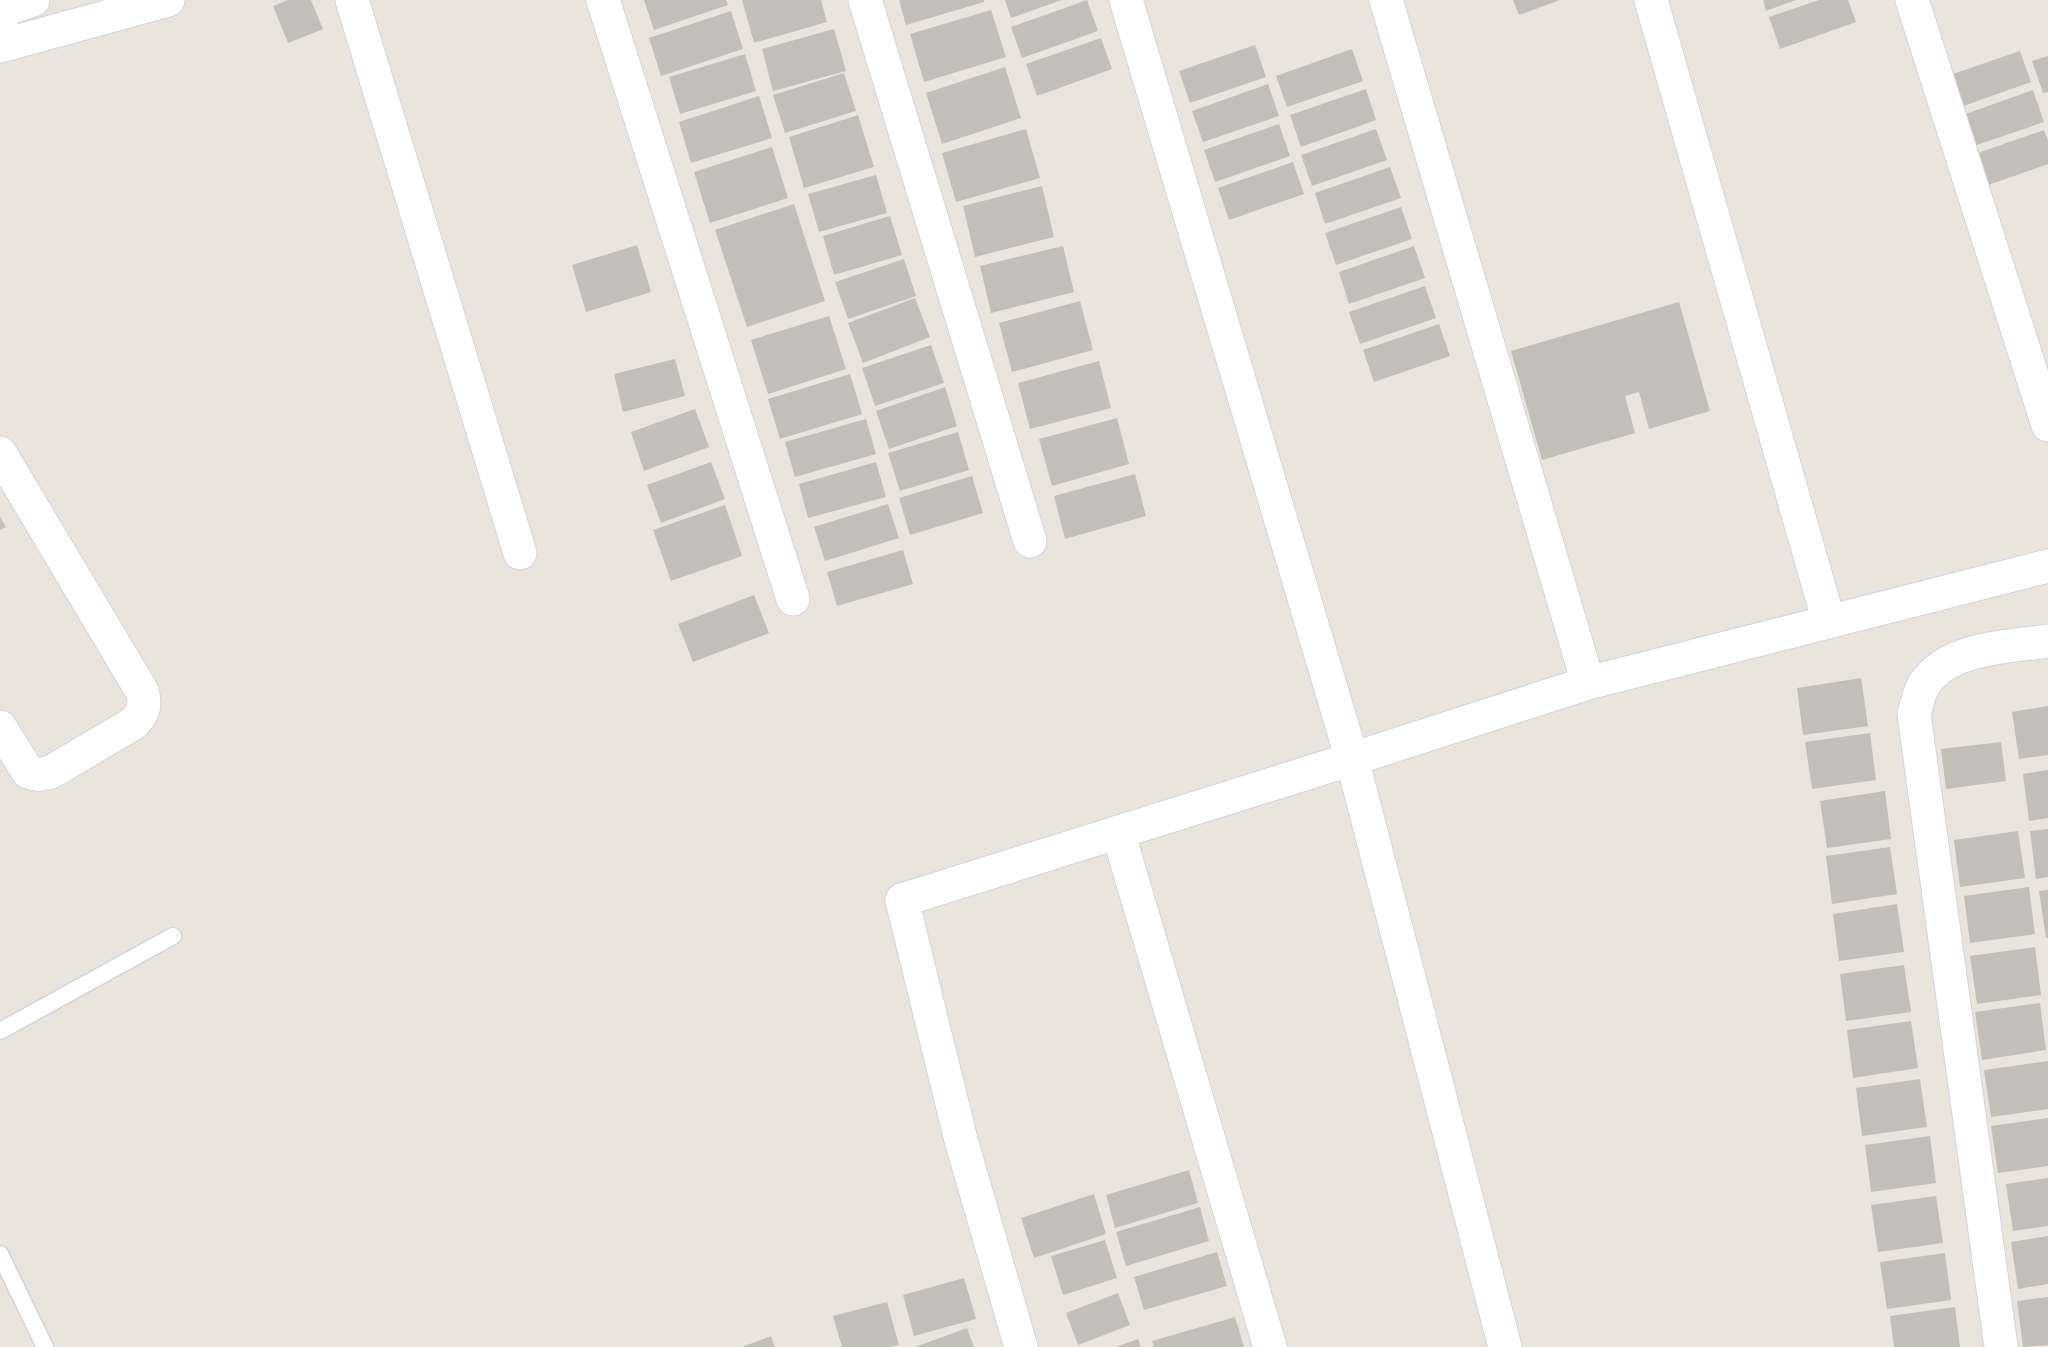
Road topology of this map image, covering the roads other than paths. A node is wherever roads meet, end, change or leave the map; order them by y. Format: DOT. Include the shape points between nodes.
graph roads {
  1 [pos="168,0"];
  2 [pos="352,0"];
  3 [pos="603,0"];
  4 [pos="865,0"];
  5 [pos="1126,0"];
  6 [pos="1386,0"];
  7 [pos="1651,0"];
  8 [pos="1912,0"];
  9 [pos="0,46"];
  10 [pos="2048,425"];
  11 [pos="0,453"];
  12 [pos="1030,541"];
  13 [pos="520,554"];
  14 [pos="2048,566"];
  15 [pos="793,599"];
  16 [pos="1829,622"];
  17 [pos="2048,641"];
  18 [pos="1588,683"];
  19 [pos="0,727"];
  20 [pos="1352,759"];
  21 [pos="1118,832"];
  22 [pos="173,936"];
  23 [pos="0,1031"];
  24 [pos="0,1254"];
  25 [pos="45,1347"];
  26 [pos="1021,1347"];
  27 [pos="1270,1347"];
  28 [pos="1505,1347"];
  29 [pos="2001,1347"];
  1 -- 9 [label="street"];
  2 -- 13 [label="street"];
  3 -- 15 [label="street"];
  4 -- 12 [label="street"];
  5 -- 20 [label="street"];
  6 -- 18 [label="street"];
  7 -- 16 [label="street"];
  8 -- 10 [label="street"];
  11 -- 19 [label="street" via="142,691 145,708 134,723 44,774 28,772"];
  14 -- 16 [label="street"];
  16 -- 18 [label="street"];
  17 -- 29 [label="street" via="1965,654 1940,667 1924,685 1914,714"];
  18 -- 20 [label="street"];
  20 -- 21 [label="street"];
  20 -- 28 [label="street"];
  21 -- 26 [label="street" via="902,900 961,1140"];
  21 -- 27 [label="street"];
  22 -- 23 [label="lane"];
  24 -- 25 [label="lane"];
}
